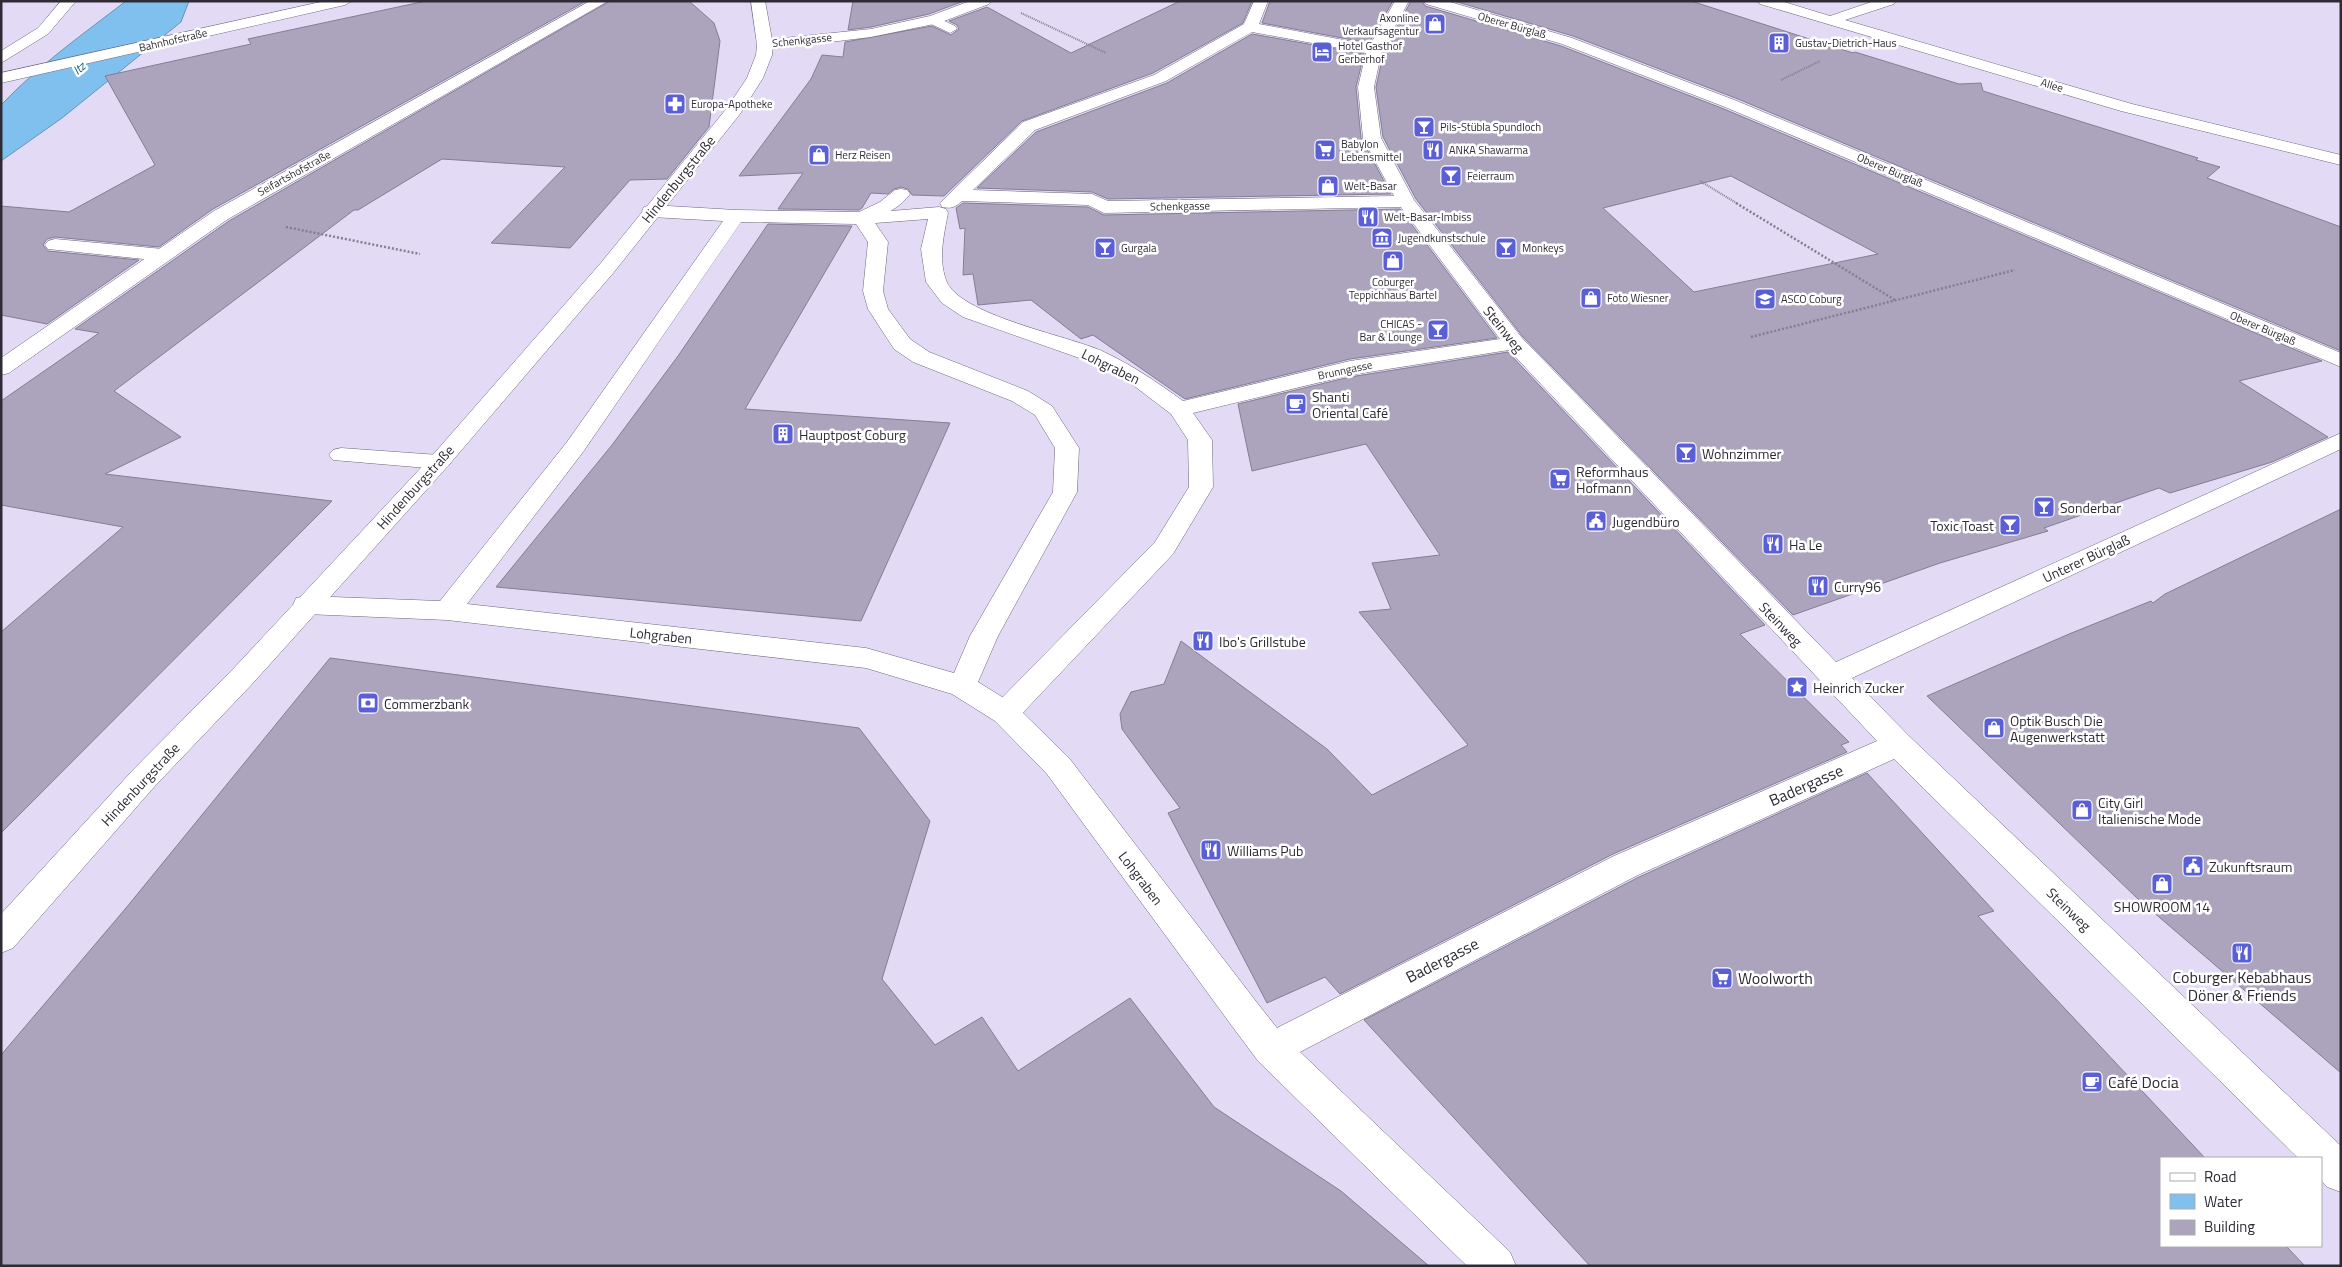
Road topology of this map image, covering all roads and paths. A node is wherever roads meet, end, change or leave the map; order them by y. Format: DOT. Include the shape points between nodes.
graph roads {
  1 [pos="69,1"];
  2 [pos="345,1"];
  3 [pos="601,1"];
  4 [pos="758,1"];
  5 [pos="984,1"];
  6 [pos="1261,1"];
  7 [pos="1402,1"];
  8 [pos="1431,1"];
  9 [pos="1765,1"];
  10 [pos="1890,1"];
  11 [pos="1013,9"];
  12 [pos="934,20"];
  13 [pos="1832,20"];
  14 [pos="1250,27"];
  15 [pos="950,29"];
  16 [pos="1877,33"];
  17 [pos="766,45"];
  18 [pos="1374,50"];
  19 [pos="1,58"];
  20 [pos="1,78"];
  21 [pos="1160,78"];
  22 [pos="1731,104"];
  23 [pos="2341,160"];
  24 [pos="1700,182"];
  25 [pos="901,194"];
  26 [pos="956,195"];
  27 [pos="1406,201"];
  28 [pos="651,211"];
  29 [pos="939,213"];
  30 [pos="221,214"];
  31 [pos="736,216"];
  32 [pos="862,218"];
  33 [pos="55,245"];
  34 [pos="2084,252"];
  35 [pos="420,254"];
  36 [pos="163,256"];
  37 [pos="1896,300"];
  38 [pos="1751,337"];
  39 [pos="1514,343"];
  40 [pos="2341,360"];
  41 [pos="1,368"];
  42 [pos="1179,409"];
  43 [pos="2341,440"];
  44 [pos="341,454"];
  45 [pos="439,462"];
  46 [pos="306,605"];
  47 [pos="447,611"];
  48 [pos="1831,676"];
  49 [pos="962,686"];
  50 [pos="1004,713"];
  51 [pos="1898,744"];
  52 [pos="1,938"];
  53 [pos="1271,1049"];
  54 [pos="2341,1173"];
  55 [pos="1496,1266"];
  1 -- 19 [label="street" via="43,31"];
  2 -- 20 [label="street, Bahnhofstraße"];
  3 -- 30 [label="street, Seifartshofstraße"];
  4 -- 17 [label="street, Hindenburgstraße"];
  5 -- 12 [label="street, Schenkgasse"];
  6 -- 14 [label="street"];
  7 -- 18 [label="street, Steinweg"];
  8 -- 22 [label="street, Oberer Bürglaß" via="1559,38"];
  9 -- 13 [label="street, Allee"];
  10 -- 13 [label="street"];
  11 -- 21 [label="path"];
  12 -- 15 [label="street"];
  12 -- 17 [label="street, Schenkgasse" via="871,33"];
  13 -- 16 [label="street, Allee"];
  14 -- 18 [label="street"];
  14 -- 21 [label="street"];
  16 -- 22 [label="path"];
  16 -- 23 [label="street, Allee" via="2127,108"];
  17 -- 28 [label="street, Hindenburgstraße" via="761,66 739,104"];
  18 -- 27 [label="street, Steinweg" via="1366,87 1372,138"];
  21 -- 26 [label="street" via="1029,126"];
  22 -- 34 [label="street, Oberer Bürglaß"];
  24 -- 37 [label="path"];
  25 -- 32 [label="street" via="887,206"];
  26 -- 27 [label="street, Schenkgasse" via="1092,200 1104,207"];
  26 -- 29 [label="street"];
  27 -- 39 [label="street, Steinweg"];
  28 -- 31 [label="street"];
  28 -- 45 [label="street, Hindenburgstraße" via="607,268"];
  29 -- 32 [label="street"];
  29 -- 42 [label="street, Lohgraben" via="931,249 936,282 950,299 970,313 1093,355 1137,377"];
  30 -- 35 [label="path"];
  30 -- 36 [label="street, Seifartshofstraße"];
  31 -- 32 [label="street"];
  31 -- 47 [label="street" via="576,447"];
  32 -- 49 [label="street" via="878,242 873,292 878,310 902,344 921,357 1020,396 1044,411 1067,448 1065,492 984,636"];
  33 -- 36 [label="street"];
  34 -- 37 [label="path"];
  34 -- 40 [label="street, Oberer Bürglaß"];
  36 -- 41 [label="street, Seifartshofstraße"];
  37 -- 38 [label="path"];
  39 -- 42 [label="street, Brunngasse" via="1350,368"];
  39 -- 48 [label="street, Steinweg"];
  42 -- 50 [label="street, Lohgraben" via="1200,440 1201,487 1164,548"];
  43 -- 48 [label="street, Unterer Bürglaß"];
  44 -- 45 [label="street"];
  45 -- 46 [label="street, Hindenburgstraße"];
  46 -- 47 [label="street, Lohgraben"];
  46 -- 52 [label="street, Hindenburgstraße" via="244,675 144,778"];
  47 -- 49 [label="street, Lohgraben" via="866,658"];
  48 -- 51 [label="street, Steinweg"];
  49 -- 50 [label="street, Lohgraben"];
  50 -- 53 [label="street, Lohgraben" via="1058,766"];
  51 -- 53 [label="street, Badergasse" via="1625,866"];
  51 -- 54 [label="street, Steinweg"];
  53 -- 55 [label="street"];
}
